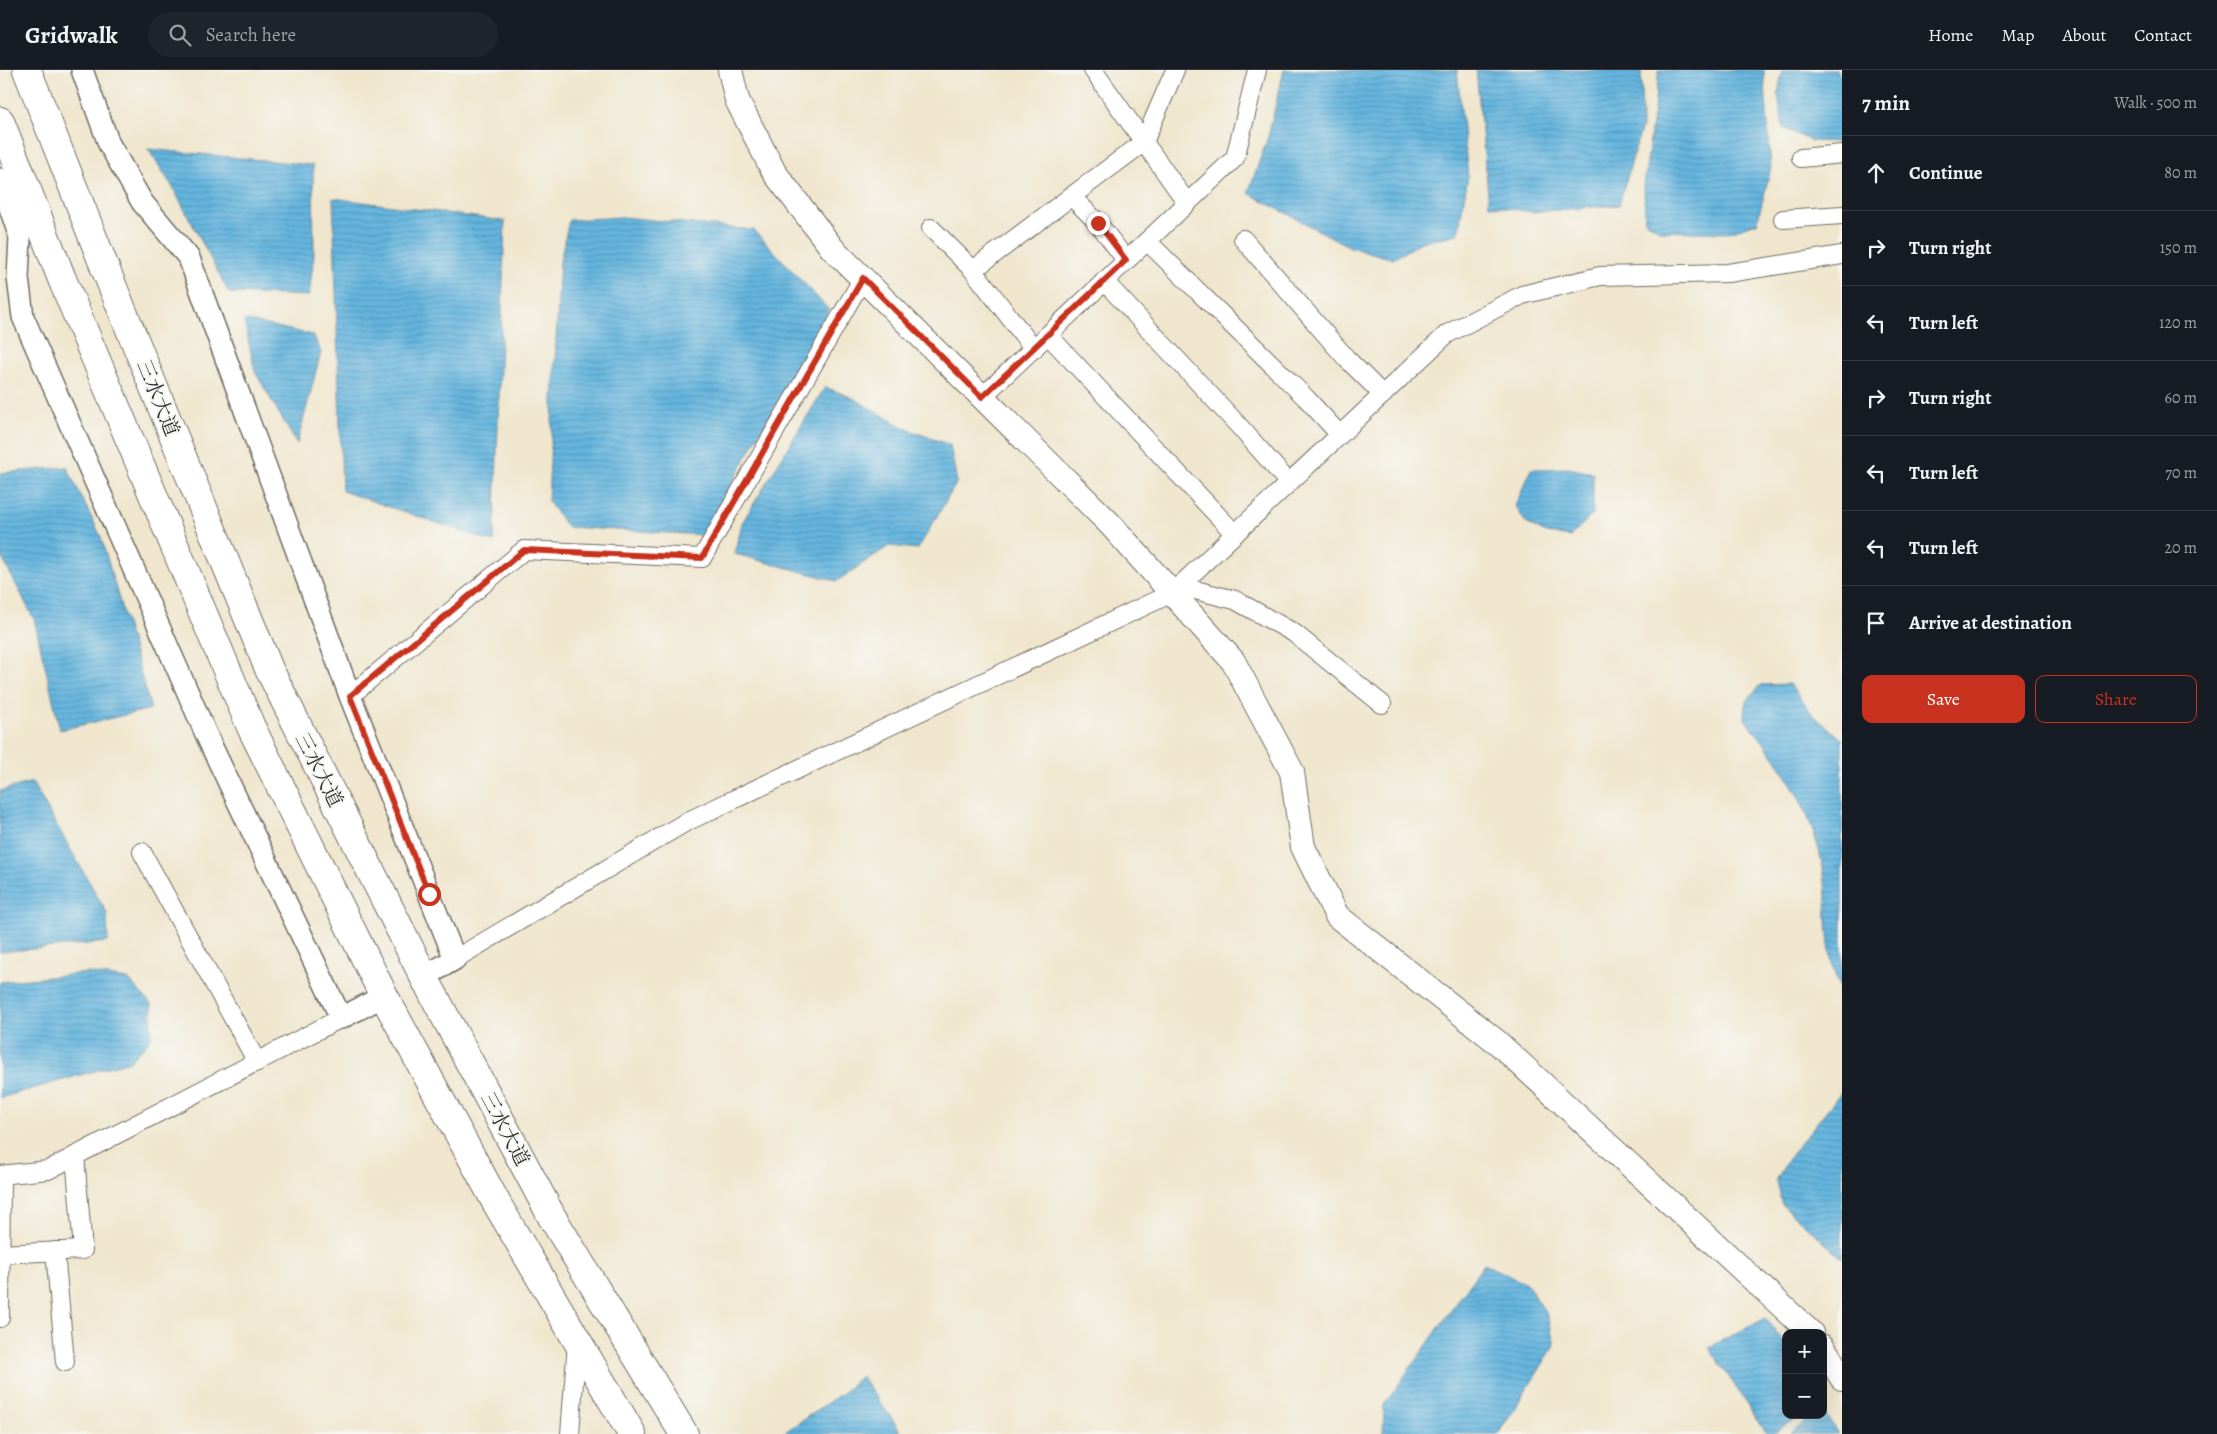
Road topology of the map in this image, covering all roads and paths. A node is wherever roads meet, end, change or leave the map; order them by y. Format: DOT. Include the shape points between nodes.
graph roads {
  1 [pos="27,70"];
  2 [pos="82,70"];
  3 [pos="730,70"];
  4 [pos="1093,70"];
  5 [pos="1175,70"];
  6 [pos="1257,70"];
  7 [pos="0,121"];
  8 [pos="1144,142"];
  9 [pos="1842,154"];
  10 [pos="1800,158"];
  11 [pos="0,179"];
  12 [pos="1071,196"];
  13 [pos="1187,204"];
  14 [pos="1842,215"];
  15 [pos="1783,219"];
  16 [pos="932,228"];
  17 [pos="1243,239"];
  18 [pos="1148,241"];
  19 [pos="1842,255"];
  20 [pos="1126,260"];
  21 [pos="973,270"];
  22 [pos="863,278"];
  23 [pos="1104,281"];
  24 [pos="1048,335"];
  25 [pos="1034,349"];
  26 [pos="1383,395"];
  27 [pos="982,397"];
  28 [pos="1340,435"];
  29 [pos="1289,483"];
  30 [pos="1235,534"];
  31 [pos="1175,590"];
  32 [pos="350,696"];
  33 [pos="1382,704"];
  34 [pos="142,852"];
  35 [pos="455,959"];
  36 [pos="424,977"];
  37 [pos="384,996"];
  38 [pos="341,1018"];
  39 [pos="257,1062"];
  40 [pos="75,1156"];
  41 [pos="0,1175"];
  42 [pos="55,1251"];
  43 [pos="1,1254"];
  44 [pos="0,1318"];
  45 [pos="1807,1329"];
  46 [pos="576,1341"];
  47 [pos="1827,1354"];
  48 [pos="65,1362"];
  49 [pos="1842,1378"];
  50 [pos="570,1434"];
  51 [pos="632,1434"];
  52 [pos="684,1434"];
  1 -- 36 [label="highway, 三水大道" via="269,669"];
  2 -- 32 [label="street" via="109,144 142,202 190,258"];
  3 -- 22 [label="main road" via="737,100 774,172 832,248"];
  4 -- 8 [label="street"];
  5 -- 8 [label="street"];
  6 -- 13 [label="street" via="1235,158"];
  7 -- 37 [label="highway, 三水大道" via="62,279 251,727"];
  8 -- 12 [label="street"];
  8 -- 13 [label="street"];
  9 -- 10 [label="street"];
  11 -- 38 [label="street" via="20,238 18,278 23,317 210,743"];
  12 -- 20 [label="street" via="1098,223"];
  12 -- 21 [label="street"];
  13 -- 18 [label="street"];
  14 -- 15 [label="street"];
  16 -- 21 [label="street"];
  17 -- 26 [label="street" via="1346,358"];
  18 -- 20 [label="street"];
  18 -- 28 [label="street"];
  19 -- 26 [label="street" via="1728,273 1600,276 1522,295 1448,334"];
  20 -- 23 [label="street"];
  21 -- 25 [label="street"];
  22 -- 27 [label="main road"];
  22 -- 32 [label="street" via="702,558 524,550"];
  23 -- 24 [label="street"];
  23 -- 29 [label="street"];
  24 -- 25 [label="street"];
  24 -- 30 [label="street"];
  25 -- 27 [label="street"];
  26 -- 28 [label="street"];
  27 -- 31 [label="main road"];
  28 -- 29 [label="street"];
  29 -- 30 [label="street"];
  30 -- 31 [label="street"];
  31 -- 33 [label="street" via="1235,600 1294,633"];
  31 -- 35 [label="street" via="686,822"];
  31 -- 45 [label="main road" via="1233,661 1292,772 1303,847 1338,916 1497,1042"];
  32 -- 35 [label="street"];
  34 -- 39 [label="street"];
  35 -- 36 [label="street"];
  36 -- 52 [label="highway, 三水大道" via="552,1217"];
  37 -- 38 [label="street"];
  37 -- 46 [label="highway, 三水大道"];
  38 -- 39 [label="street"];
  39 -- 40 [label="street"];
  40 -- 41 [label="street" via="48,1170"];
  40 -- 42 [label="street" via="83,1250"];
  41 -- 43 [label="street"];
  42 -- 43 [label="street"];
  42 -- 48 [label="street"];
  43 -- 44 [label="street"];
  46 -- 50 [label="street"];
  46 -- 51 [label="highway, 三水大道"];
  47 -- 49 [label="main road"];
}
